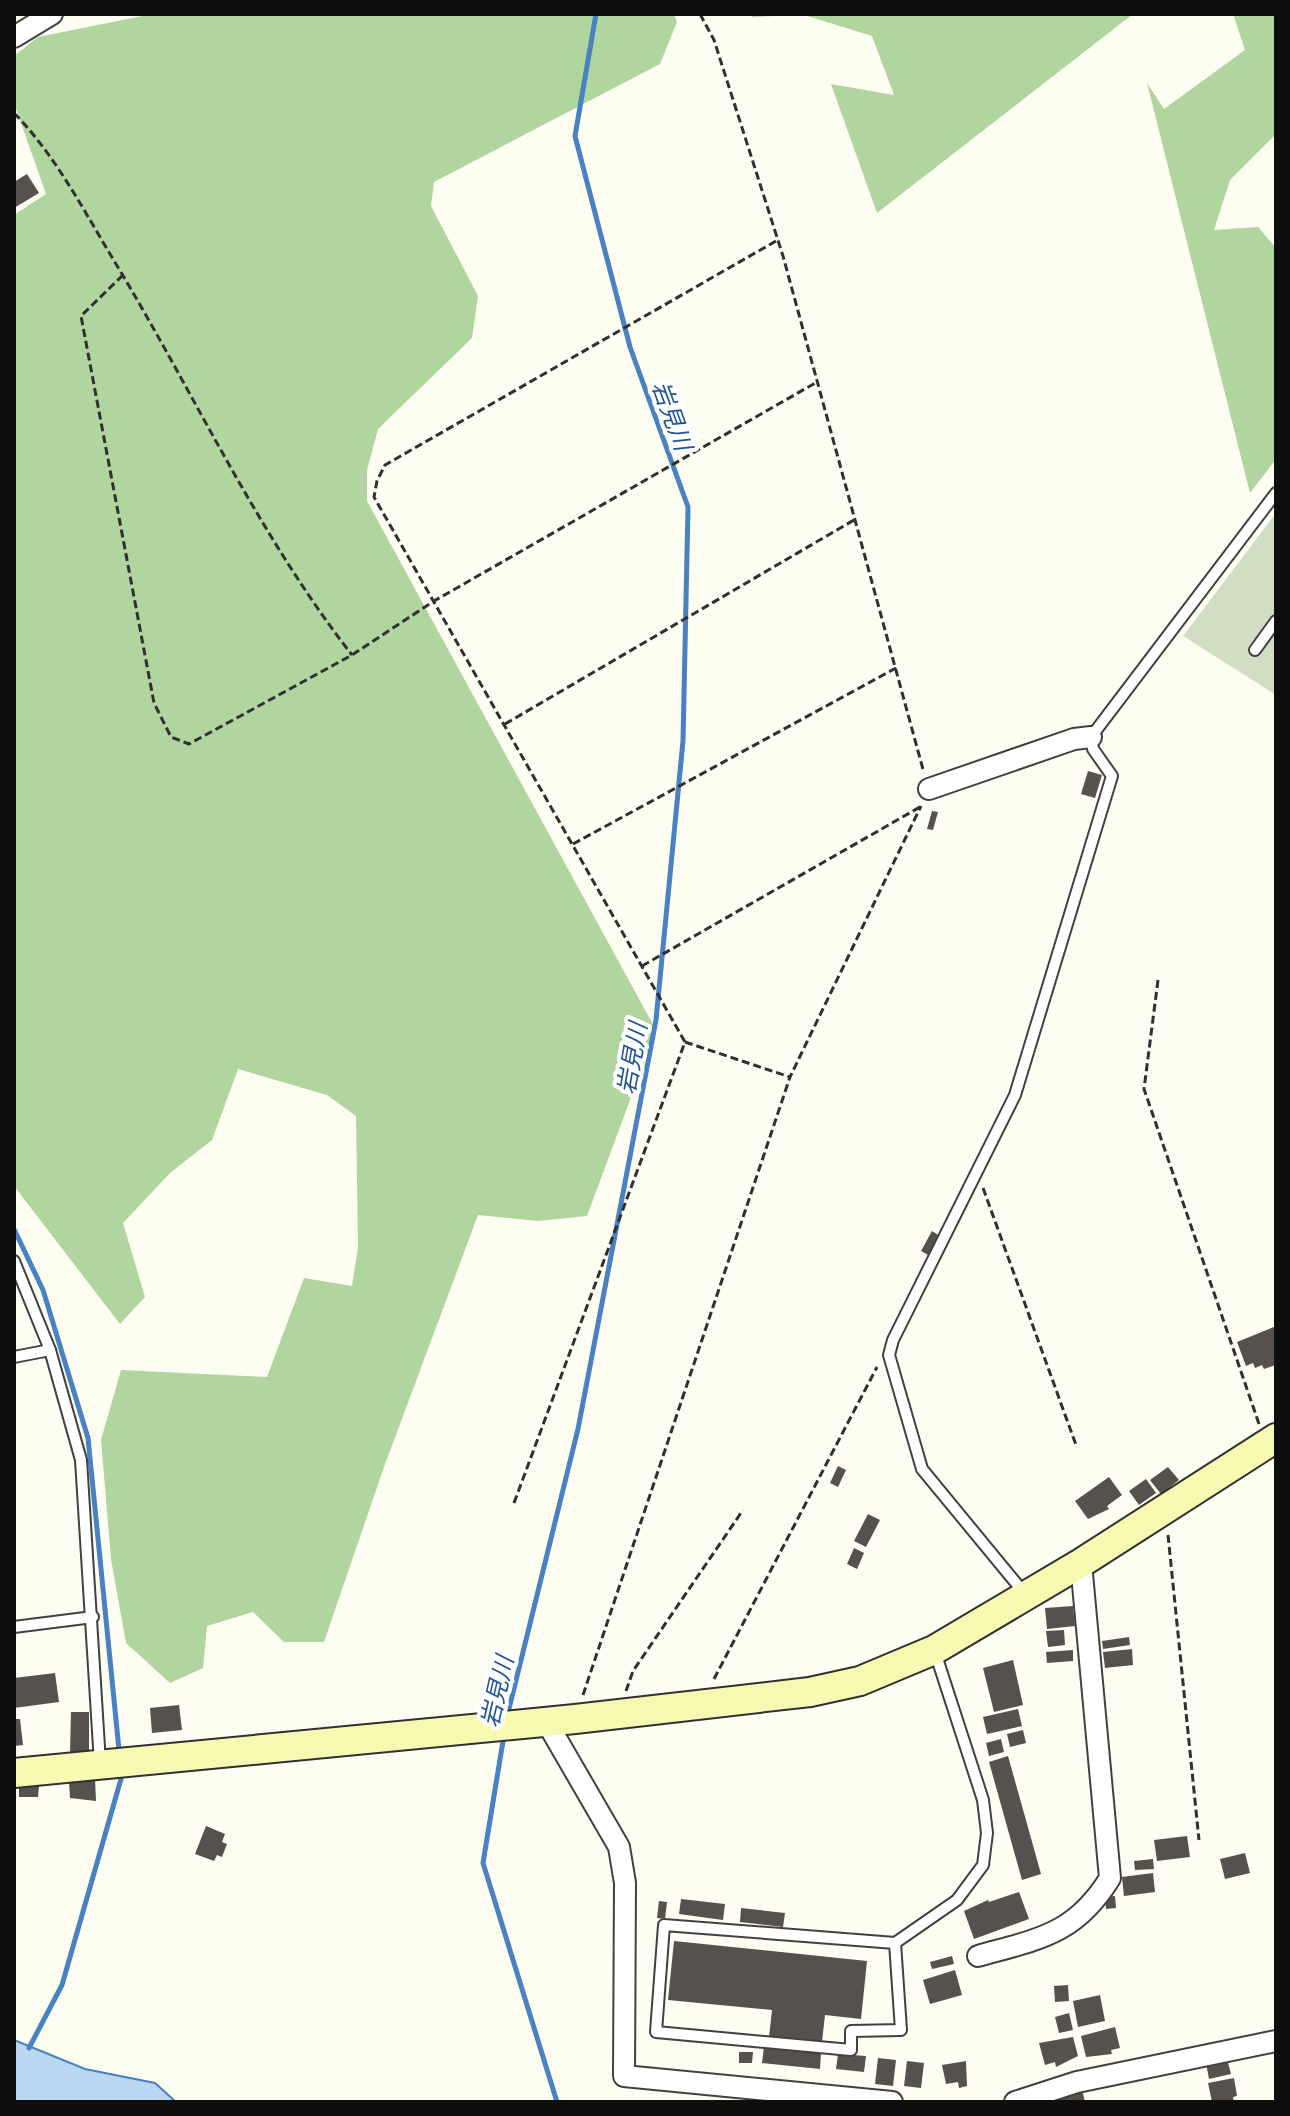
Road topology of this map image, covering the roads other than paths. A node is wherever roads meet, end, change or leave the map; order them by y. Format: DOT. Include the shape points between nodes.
graph roads {
  1 [pos="52,14"];
  2 [pos="29,19"];
  3 [pos="14,37"];
  4 [pos="1275,497"];
  5 [pos="1276,621"];
  6 [pos="1255,650"];
  7 [pos="1091,737"];
  8 [pos="925,798"];
  9 [pos="16,1269"];
  10 [pos="50,1350"];
  11 [pos="14,1357"];
  12 [pos="1271,1441"];
  13 [pos="1081,1563"];
  14 [pos="1025,1594"];
  15 [pos="93,1617"];
  16 [pos="14,1627"];
  17 [pos="934,1650"];
  18 [pos="546,1721"];
  19 [pos="100,1764"];
  20 [pos="14,1773"];
  21 [pos="895,1943"];
  22 [pos="978,1956"];
  23 [pos="1276,2041"];
  24 [pos="892,2102"];
  25 [pos="1015,2102"];
  1 -- 2 [label="street"];
  2 -- 3 [label="street"];
  4 -- 7 [label="lane"];
  5 -- 6 [label="lane"];
  7 -- 8 [label="street"];
  7 -- 14 [label="lane" via="1112,776 1015,1095 889,1355 922,1469"];
  9 -- 10 [label="lane"];
  10 -- 11 [label="lane"];
  10 -- 15 [label="lane" via="81,1460"];
  12 -- 13 [label="street"];
  13 -- 14 [label="street"];
  13 -- 22 [label="street" via="1110,1878 1086,1909 1057,1933"];
  14 -- 17 [label="street"];
  15 -- 16 [label="lane"];
  15 -- 19 [label="lane"];
  17 -- 18 [label="street" via="860,1681 810,1692"];
  17 -- 21 [label="lane" via="983,1800 983,1865 957,1900"];
  18 -- 19 [label="street"];
  18 -- 24 [label="street" via="619,1847 625,1883 624,2076"];
  19 -- 20 [label="street"];
  21 -- 21 [label="lane" via="901,2030 851,2031 851,2050 656,2032 664,1925"];
  23 -- 25 [label="street" via="1077,2082"];
}
